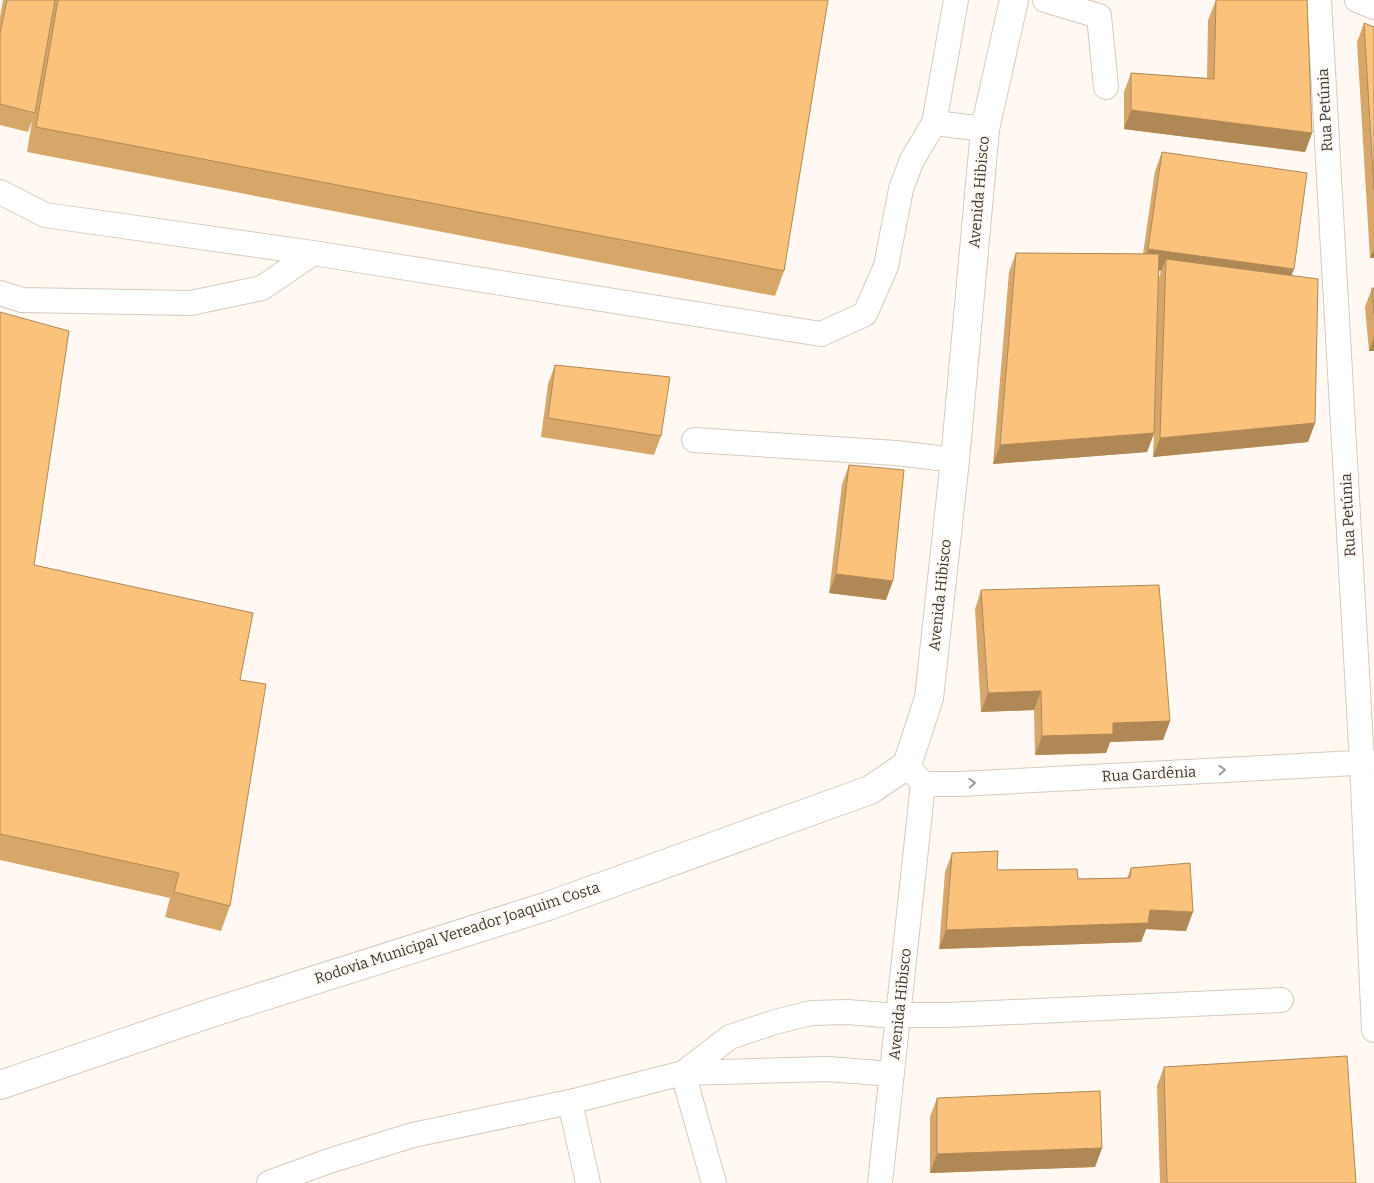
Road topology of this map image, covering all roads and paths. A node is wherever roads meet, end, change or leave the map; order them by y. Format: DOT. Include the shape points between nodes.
graph roads {
  1 [pos="956,0"];
  2 [pos="1014,0"];
  3 [pos="1045,0"];
  4 [pos="1319,0"];
  5 [pos="1357,0"];
  6 [pos="1374,7"];
  7 [pos="1106,87"];
  8 [pos="934,123"];
  9 [pos="985,129"];
  10 [pos="0,192"];
  11 [pos="313,254"];
  12 [pos="0,293"];
  13 [pos="694,440"];
  14 [pos="955,460"];
  15 [pos="1368,762"];
  16 [pos="915,775"];
  17 [pos="1281,1000"];
  18 [pos="899,1015"];
  19 [pos="1374,1030"];
  20 [pos="683,1073"];
  21 [pos="892,1074"];
  22 [pos="0,1085"];
  23 [pos="570,1102"];
  24 [pos="269,1183"];
  25 [pos="588,1183"];
  26 [pos="714,1183"];
  27 [pos="880,1183"];
  1 -- 8 [label="street"];
  2 -- 9 [label="main road, Avenida Hibisco"];
  3 -- 7 [label="street" via="1098,16"];
  4 -- 15 [label="street, Rua Petúnia"];
  5 -- 6 [label="street"];
  8 -- 9 [label="street"];
  8 -- 11 [label="street" via="912,160 901,189 886,266 865,314 822,334"];
  9 -- 14 [label="main road, Avenida Hibisco"];
  10 -- 11 [label="street" via="44,215"];
  11 -- 12 [label="street" via="262,288 191,303 22,300"];
  13 -- 14 [label="street"];
  14 -- 16 [label="main road, Avenida Hibisco" via="929,698"];
  16 -- 15 [label="street, Rua Gardênia, one-way" via="960,784"];
  15 -- 19 [label="street, Rua Petúnia"];
  16 -- 18 [label="street, Avenida Hibisco"];
  16 -- 22 [label="main road, Rodovia Municipal Vereador Joaquim Costa" via="548,906 211,1013"];
  17 -- 18 [label="street"];
  18 -- 20 [label="street" via="811,1013 775,1022 730,1037"];
  18 -- 21 [label="street, Avenida Hibisco"];
  20 -- 21 [label="street" via="828,1069"];
  20 -- 23 [label="street"];
  20 -- 26 [label="street"];
  21 -- 27 [label="street, Avenida Hibisco"];
  23 -- 24 [label="street" via="414,1135"];
  23 -- 25 [label="street"];
}
